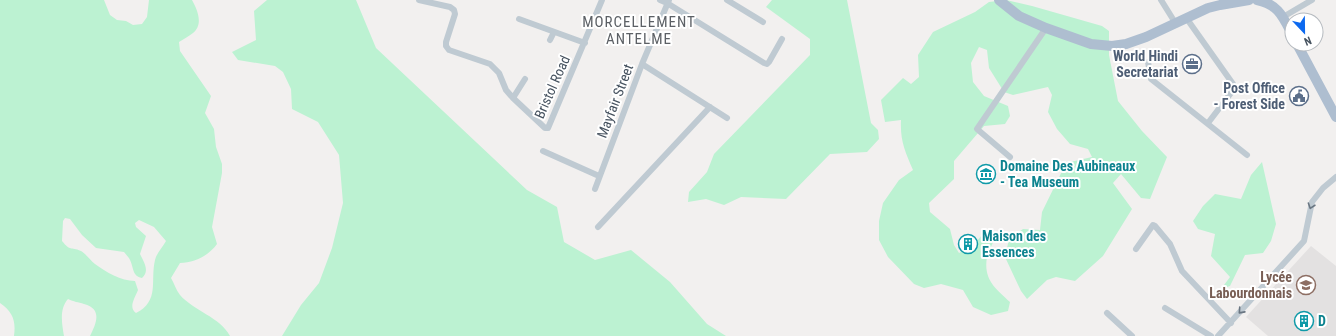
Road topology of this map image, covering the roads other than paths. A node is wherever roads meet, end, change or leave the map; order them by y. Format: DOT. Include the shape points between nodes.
graph roads {
  1 [pos="419,0"];
  2 [pos="602,0"];
  3 [pos="660,0"];
  4 [pos="727,0"];
  5 [pos="999,0"];
  6 [pos="1160,0"];
  7 [pos="1249,0"];
  8 [pos="1257,0"];
  9 [pos="1312,0"];
  10 [pos="668,1"];
  11 [pos="1283,18"];
  12 [pos="519,19"];
  13 [pos="1186,19"];
  14 [pos="763,22"];
  15 [pos="1176,24"];
  16 [pos="1046,28"];
  17 [pos="554,32"];
  18 [pos="782,39"];
  19 [pos="550,40"];
  20 [pos="585,43"];
  21 [pos="1301,52"];
  22 [pos="1148,62"];
  23 [pos="642,64"];
  24 [pos="525,79"];
  25 [pos="513,98"];
  26 [pos="710,107"];
  27 [pos="1336,117"];
  28 [pos="727,118"];
  29 [pos="1208,123"];
  30 [pos="543,151"];
  31 [pos="1247,155"];
  32 [pos="1010,157"];
  33 [pos="599,176"];
  34 [pos="1336,177"];
  35 [pos="595,189"];
  36 [pos="598,227"];
  37 [pos="1136,249"];
  38 [pos="1165,308"];
  39 [pos="1107,313"];
  40 [pos="1231,323"];
  41 [pos="1132,336"];
  42 [pos="1211,336"];
  43 [pos="1218,336"];
  1 -- 25 [label="street, Bristol Road" via="454,10 446,46 449,50 490,64 499,73 506,90"];
  2 -- 20 [label="street, Bristol Road"];
  3 -- 10 [label="street"];
  4 -- 14 [label="street"];
  5 -- 16 [label="main road" via="1020,16"];
  6 -- 15 [label="street"];
  7 -- 13 [label="main road" via="1208,8"];
  8 -- 11 [label="main road" via="1267,2 1278,10"];
  9 -- 11 [label="street"];
  10 -- 18 [label="street" via="764,63 769,62"];
  10 -- 23 [label="street, Mayfair Street"];
  12 -- 17 [label="street"];
  13 -- 15 [label="main road"];
  13 -- 29 [label="street" via="1233,84 1234,89"];
  15 -- 16 [label="main road" via="1132,42 1112,46 1091,44"];
  16 -- 32 [label="street" via="977,129"];
  17 -- 19 [label="street"];
  17 -- 20 [label="street"];
  20 -- 25 [label="street, Bristol Road" via="548,128"];
  21 -- 27 [label="main road"];
  22 -- 29 [label="street" via="1151,79"];
  23 -- 26 [label="street"];
  23 -- 33 [label="street, Mayfair Street"];
  24 -- 25 [label="street"];
  26 -- 28 [label="street"];
  26 -- 36 [label="street"];
  29 -- 31 [label="street"];
  30 -- 33 [label="street"];
  33 -- 35 [label="street, Mayfair Street"];
  34 -- 40 [label="street, one-way" via="1312,202 1304,240"];
  37 -- 40 [label="street" via="1153,225 1156,226 1170,244 1182,270"];
  38 -- 42 [label="street"];
  39 -- 41 [label="street"];
  40 -- 43 [label="street"];
}
